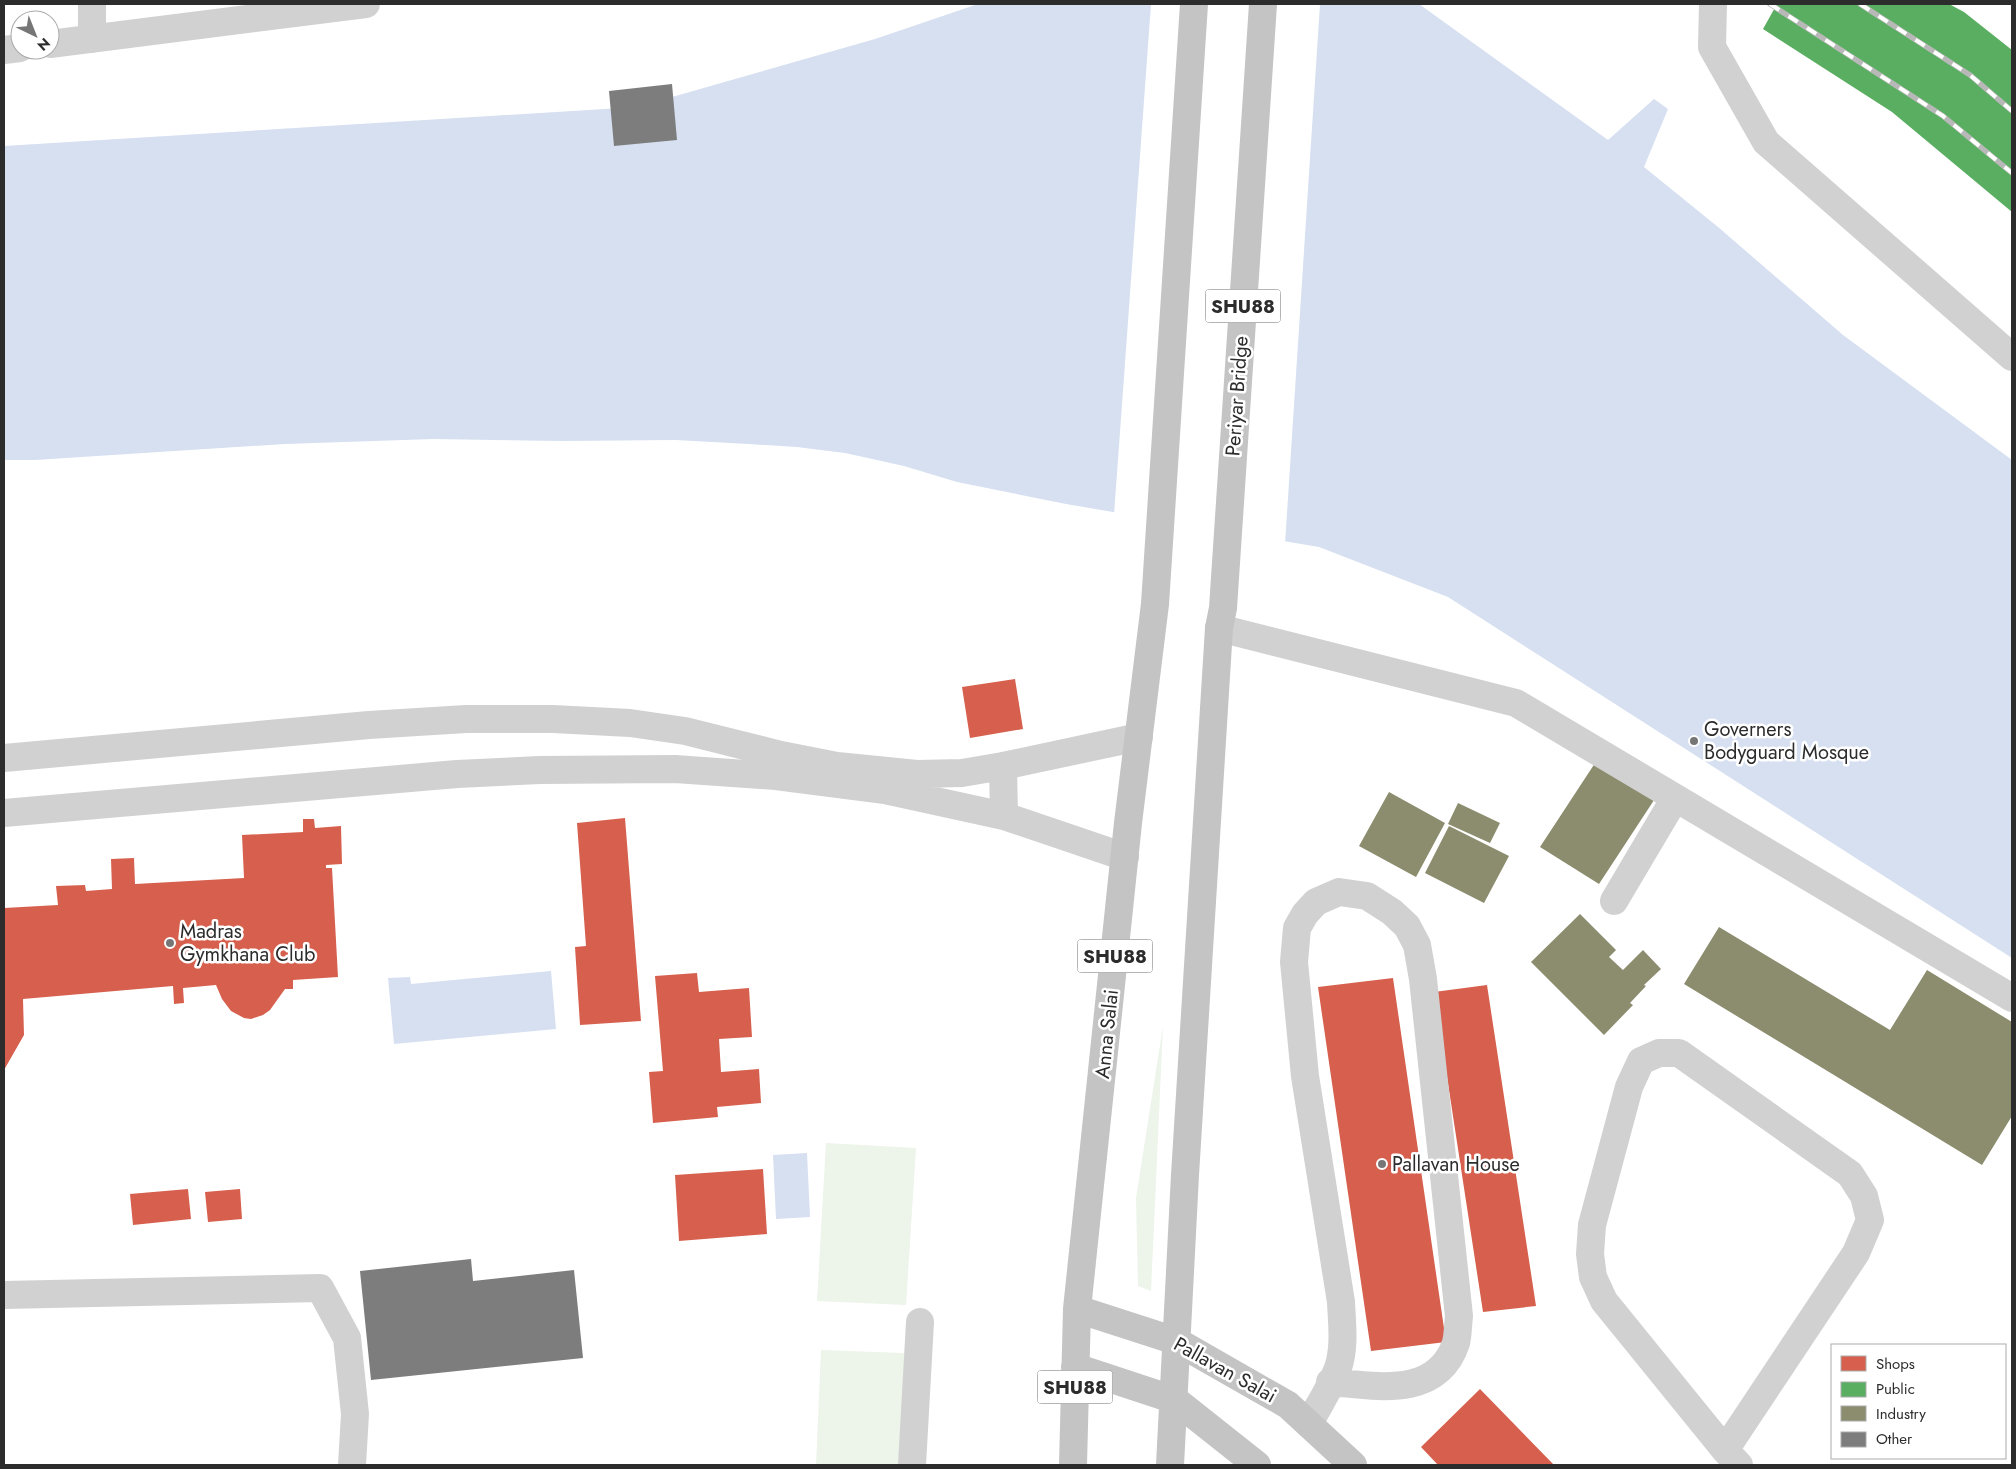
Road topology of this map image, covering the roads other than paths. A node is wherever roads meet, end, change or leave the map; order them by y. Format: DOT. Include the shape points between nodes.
graph roads {
  1 [pos="92,4"];
  2 [pos="366,4"];
  3 [pos="1194,4"];
  4 [pos="1263,4"];
  5 [pos="1713,4"];
  6 [pos="92,39"];
  7 [pos="60,43"];
  8 [pos="2012,357"];
  9 [pos="1221,618"];
  10 [pos="1139,737"];
  11 [pos="719,740"];
  12 [pos="4,758"];
  13 [pos="1003,766"];
  14 [pos="720,772"];
  15 [pos="1675,798"];
  16 [pos="4,813"];
  17 [pos="1004,816"];
  18 [pos="1126,857"];
  19 [pos="1614,902"];
  20 [pos="2012,998"];
  21 [pos="4,1295"];
  22 [pos="1077,1309"];
  23 [pos="920,1322"];
  24 [pos="1176,1341"];
  25 [pos="1075,1367"];
  26 [pos="1330,1382"];
  27 [pos="1175,1400"];
  28 [pos="1309,1424"];
  29 [pos="1732,1458"];
  30 [pos="352,1465"];
  31 [pos="912,1465"];
  32 [pos="1073,1465"];
  33 [pos="1170,1465"];
  34 [pos="1256,1465"];
  35 [pos="1353,1465"];
  1 -- 6 [label="street"];
  2 -- 6 [label="street"];
  3 -- 10 [label="main road, Anna Salai / SHU88" via="1155,604"];
  4 -- 9 [label="main road, Periyar Bridge / SHU88"];
  5 -- 8 [label="street" via="1712,47 1766,142"];
  6 -- 7 [label="street"];
  9 -- 15 [label="street" via="1516,703"];
  9 -- 24 [label="main road, SHU88"];
  10 -- 13 [label="street"];
  10 -- 18 [label="main road, Anna Salai / SHU88"];
  11 -- 12 [label="street" via="630,723 466,719"];
  11 -- 13 [label="street" via="837,766 917,774"];
  11 -- 14 [label="street"];
  13 -- 17 [label="street"];
  14 -- 16 [label="street" via="655,769 456,774"];
  14 -- 17 [label="street" via="885,790"];
  15 -- 19 [label="street"];
  15 -- 20 [label="street"];
  17 -- 18 [label="street"];
  18 -- 22 [label="main road, Anna Salai / SHU88"];
  21 -- 30 [label="street" via="320,1288 347,1338 355,1414"];
  22 -- 24 [label="main road, Pallavan Salai"];
  22 -- 25 [label="main road, Anna Salai / SHU88"];
  23 -- 31 [label="street"];
  24 -- 27 [label="main road, SHU88"];
  24 -- 28 [label="main road, Pallavan Salai" via="1288,1404"];
  25 -- 27 [label="main road"];
  25 -- 32 [label="main road, Anna Salai / SHU88"];
  26 -- 26 [label="street" via="1338,1368 1343,1339 1341,1302 1305,1076 1294,962 1297,928 1305,914 1316,902 1339,892 1367,896 1392,912 1407,926 1417,945 1459,1316 1456,1343 1448,1358 1437,1372 1420,1383 1387,1386"];
  26 -- 28 [label="street"];
  27 -- 33 [label="main road, SHU88"];
  27 -- 34 [label="main road"];
  28 -- 35 [label="main road, Pallavan Salai"];
  29 -- 29 [label="street" via="1856,1253 1870,1220 1864,1196 1850,1174 1679,1053 1659,1053 1642,1061 1629,1087 1592,1225 1590,1254 1594,1277 1604,1301"];
}
